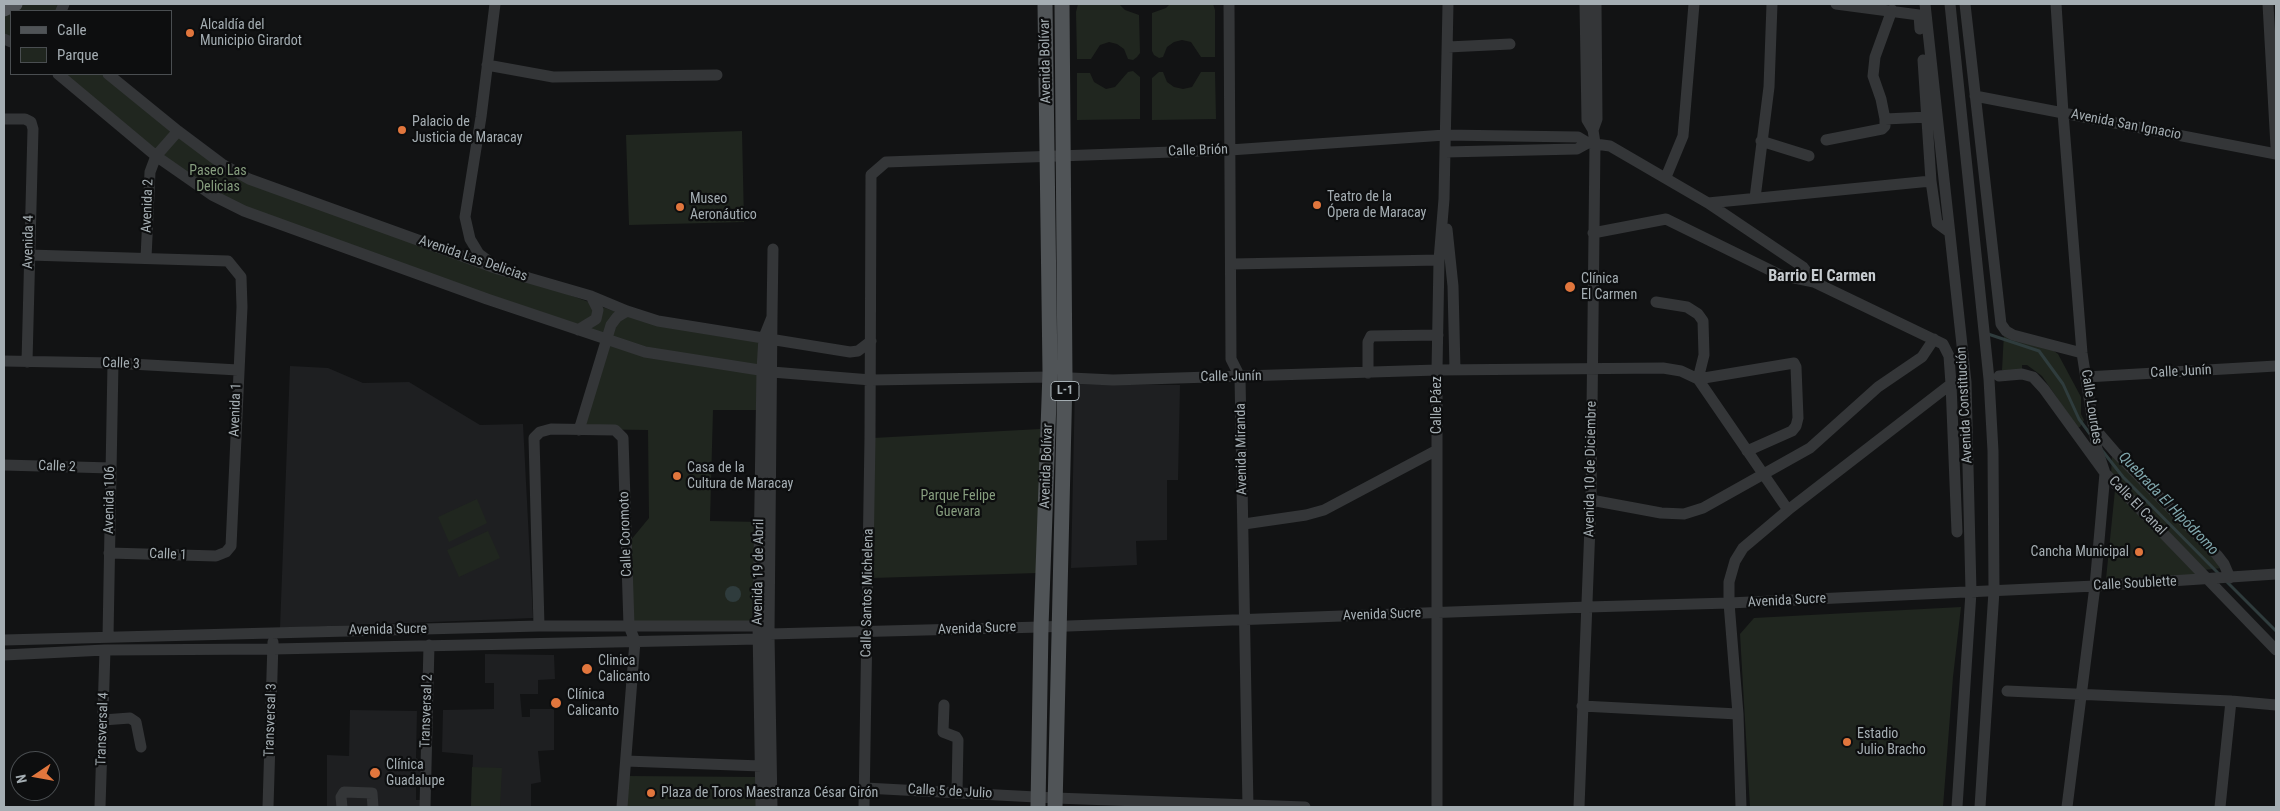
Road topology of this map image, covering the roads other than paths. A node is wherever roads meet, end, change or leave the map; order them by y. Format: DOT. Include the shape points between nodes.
graph roads {
  1 [pos="16,4"];
  2 [pos="495,4"];
  3 [pos="1045,4"];
  4 [pos="1062,4"];
  5 [pos="1229,4"];
  6 [pos="1448,4"];
  7 [pos="1586,4"];
  8 [pos="1596,4"];
  9 [pos="1694,4"];
  10 [pos="1772,4"];
  11 [pos="1839,4"];
  12 [pos="1925,4"];
  13 [pos="1950,4"];
  14 [pos="1965,4"];
  15 [pos="2056,4"];
  16 [pos="2268,4"];
  17 [pos="4,9"];
  18 [pos="1892,10"];
  19 [pos="1510,44"];
  20 [pos="1448,47"];
  21 [pos="487,65"];
  22 [pos="59,75"];
  23 [pos="109,75"];
  24 [pos="717,75"];
  25 [pos="1975,96"];
  26 [pos="2063,113"];
  27 [pos="1928,117"];
  28 [pos="4,118"];
  29 [pos="1886,119"];
  30 [pos="1593,130"];
  31 [pos="178,131"];
  32 [pos="1446,135"];
  33 [pos="1519,137"];
  34 [pos="1826,140"];
  35 [pos="1761,141"];
  36 [pos="1592,143"];
  37 [pos="2276,147"];
  38 [pos="1230,150"];
  39 [pos="1518,151"];
  40 [pos="1445,152"];
  41 [pos="2276,154"];
  42 [pos="1048,155"];
  43 [pos="1064,155"];
  44 [pos="156,156"];
  45 [pos="1810,156"];
  46 [pos="1666,177"];
  47 [pos="1931,181"];
  48 [pos="1755,198"];
  49 [pos="1444,199"];
  50 [pos="1708,203"];
  51 [pos="1948,230"];
  52 [pos="1593,233"];
  53 [pos="773,250"];
  54 [pos="29,255"];
  55 [pos="146,258"];
  56 [pos="1439,260"];
  57 [pos="1232,264"];
  58 [pos="498,269"];
  59 [pos="1814,282"];
  60 [pos="591,296"];
  61 [pos="1656,302"];
  62 [pos="627,311"];
  63 [pos="578,330"];
  64 [pos="1438,335"];
  65 [pos="768,338"];
  66 [pos="605,339"];
  67 [pos="1934,339"];
  68 [pos="871,341"];
  69 [pos="2082,353"];
  70 [pos="4,361"];
  71 [pos="27,362"];
  72 [pos="113,363"];
  73 [pos="2276,366"];
  74 [pos="238,370"];
  75 [pos="1437,370"];
  76 [pos="1455,370"];
  77 [pos="1592,370"];
  78 [pos="767,371"];
  79 [pos="1368,373"];
  80 [pos="1999,376"];
  81 [pos="1050,377"];
  82 [pos="2086,377"];
  83 [pos="1065,378"];
  84 [pos="1240,378"];
  85 [pos="1698,379"];
  86 [pos="871,380"];
  87 [pos="1952,384"];
  88 [pos="579,430"];
  89 [pos="2096,431"];
  90 [pos="1437,450"];
  91 [pos="1747,451"];
  92 [pos="4,465"];
  93 [pos="111,468"];
  94 [pos="2105,473"];
  95 [pos="1764,475"];
  96 [pos="1592,500"];
  97 [pos="1788,510"];
  98 [pos="1244,524"];
  99 [pos="1958,532"];
  100 [pos="226,552"];
  101 [pos="109,553"];
  102 [pos="2276,574"];
  103 [pos="2229,578"];
  104 [pos="2211,579"];
  105 [pos="2095,586"];
  106 [pos="1994,591"];
  107 [pos="1971,592"];
  108 [pos="1729,603"];
  109 [pos="1588,607"];
  110 [pos="1438,613"];
  111 [pos="1246,619"];
  112 [pos="539,626"];
  113 [pos="629,626"];
  114 [pos="758,626"];
  115 [pos="1059,627"];
  116 [pos="1041,628"];
  117 [pos="867,632"];
  118 [pos="273,633"];
  119 [pos="108,637"];
  120 [pos="764,637"];
  121 [pos="4,640"];
  122 [pos="635,641"];
  123 [pos="429,645"];
  124 [pos="273,649"];
  125 [pos="105,650"];
  126 [pos="2276,650"];
  127 [pos="4,655"];
  128 [pos="2007,691"];
  129 [pos="2081,693"];
  130 [pos="2231,701"];
  131 [pos="944,705"];
  132 [pos="2276,705"];
  133 [pos="1582,706"];
  134 [pos="1738,714"];
  135 [pos="103,720"];
  136 [pos="140,747"];
  137 [pos="626,761"];
  138 [pos="761,766"];
  139 [pos="865,788"];
  140 [pos="957,793"];
  141 [pos="1038,802"];
  142 [pos="1055,803"];
  143 [pos="1248,806"];
  144 [pos="100,807"];
  145 [pos="268,807"];
  146 [pos="342,807"];
  147 [pos="373,807"];
  148 [pos="424,807"];
  149 [pos="622,807"];
  150 [pos="761,807"];
  151 [pos="772,807"];
  152 [pos="864,807"];
  153 [pos="1305,807"];
  154 [pos="1437,807"];
  155 [pos="1579,807"];
  156 [pos="1741,807"];
  157 [pos="1957,807"];
  158 [pos="1980,807"];
  159 [pos="2067,807"];
  160 [pos="2220,807"];
  1 -- 17 [label="main road"];
  2 -- 21 [label="street"];
  3 -- 42 [label="main road, Avenida Bolívar / L-1"];
  4 -- 43 [label="main road, Avenida Bolívar / L-1"];
  5 -- 38 [label="street, Avenida Miranda"];
  6 -- 20 [label="street, Calle Páez"];
  7 -- 30 [label="street, Avenida 10 de Diciembre" via="1587,120"];
  8 -- 30 [label="street, Avenida 10 de Diciembre" via="1597,119"];
  9 -- 46 [label="street" via="1683,136"];
  10 -- 35 [label="street" via="1769,87"];
  11 -- 18 [label="street"];
  12 -- 51 [label="street, Avenida Constitución"];
  13 -- 106 [label="street, Avenida Constitución" via="1989,379"];
  14 -- 25 [label="street"];
  15 -- 26 [label="street, Calle Lourdes"];
  16 -- 37 [label="street"];
  18 -- 27 [label="street" via="1919,15"];
  18 -- 29 [label="street" via="1875,57 1873,76"];
  19 -- 20 [label="street"];
  20 -- 32 [label="street, Calle Páez"];
  21 -- 24 [label="street" via="553,77"];
  21 -- 58 [label="street" via="464,218 470,239 479,254"];
  22 -- 44 [label="street"];
  23 -- 31 [label="street, Avenida Las Delicias"];
  25 -- 26 [label="street, Avenida San Ignacio"];
  25 -- 69 [label="street" via="2002,324 2013,335"];
  26 -- 41 [label="street, Avenida San Ignacio"];
  26 -- 69 [label="street, Calle Lourdes"];
  27 -- 29 [label="street"];
  27 -- 47 [label="street"];
  28 -- 54 [label="street, Avenida 4" via="25,119 31,122 33,129"];
  29 -- 34 [label="street" via="1882,129"];
  30 -- 36 [label="street, Avenida 10 de Diciembre"];
  31 -- 44 [label="street"];
  31 -- 58 [label="street, Avenida Las Delicias" via="222,164 263,186"];
  32 -- 33 [label="street, Calle Brión"];
  32 -- 38 [label="street, Calle Brión"];
  32 -- 40 [label="street, Calle Páez"];
  33 -- 36 [label="street, Calle Brión" via="1578,137"];
  33 -- 39 [label="street"];
  35 -- 45 [label="street"];
  35 -- 48 [label="street"];
  36 -- 39 [label="street" via="1576,149"];
  36 -- 46 [label="street, Calle Brión" via="1610,146"];
  36 -- 52 [label="street, Avenida 10 de Diciembre"];
  38 -- 43 [label="street, Calle Brión"];
  38 -- 57 [label="street, Avenida Miranda"];
  39 -- 40 [label="street"];
  40 -- 49 [label="street, Calle Páez"];
  42 -- 43 [label="street, Calle Brión"];
  42 -- 68 [label="street, Calle Brión" via="886,162 871,175"];
  42 -- 81 [label="main road, Avenida Bolívar / L-1"];
  43 -- 83 [label="main road, Avenida Bolívar / L-1"];
  44 -- 55 [label="street, Avenida 2" via="150,172"];
  44 -- 63 [label="street" via="212,195 244,211"];
  46 -- 50 [label="street, Calle Brión"];
  47 -- 48 [label="street"];
  47 -- 51 [label="street" via="1936,223"];
  48 -- 50 [label="street"];
  49 -- 56 [label="street, Calle Páez"];
  49 -- 76 [label="street" via="1453,286"];
  50 -- 59 [label="street, Calle Brión" via="1803,267"];
  51 -- 107 [label="street, Avenida Constitución" via="1966,382"];
  52 -- 59 [label="street" via="1666,219 1780,275"];
  52 -- 77 [label="street, Avenida 10 de Diciembre"];
  53 -- 65 [label="street, Avenida 19 de Abril" via="772,317"];
  54 -- 55 [label="street"];
  54 -- 71 [label="street, Avenida 4"];
  55 -- 74 [label="street, Avenida 1" via="228,261 235,268 241,277 242,307"];
  56 -- 57 [label="street"];
  56 -- 64 [label="street, Calle Páez"];
  57 -- 84 [label="street, Avenida Miranda" via="1231,359"];
  58 -- 60 [label="street, Avenida Las Delicias"];
  59 -- 67 [label="street"];
  60 -- 62 [label="street, Avenida Las Delicias"];
  60 -- 63 [label="street" via="598,310 596,319"];
  61 -- 85 [label="street" via="1687,307 1703,320 1704,355"];
  62 -- 65 [label="street, Avenida Las Delicias" via="658,321"];
  62 -- 66 [label="street" via="613,320"];
  63 -- 66 [label="street"];
  64 -- 75 [label="street, Calle Páez"];
  64 -- 79 [label="street" via="1371,336 1368,342"];
  65 -- 68 [label="street, Avenida Las Delicias" via="850,352 858,351"];
  65 -- 78 [label="street, Avenida 19 de Abril"];
  66 -- 78 [label="street" via="645,352"];
  66 -- 88 [label="street"];
  67 -- 87 [label="street" via="1947,350"];
  67 -- 95 [label="street" via="1922,357 1878,387 1810,448"];
  68 -- 86 [label="street, Calle Brión"];
  69 -- 82 [label="street, Calle Lourdes"];
  70 -- 71 [label="street, Calle 3"];
  71 -- 72 [label="street, Calle 3"];
  72 -- 74 [label="street, Calle 3"];
  72 -- 93 [label="street, Avenida 106"];
  73 -- 82 [label="street, Calle Junín"];
  74 -- 100 [label="street, Avenida 1" via="231,546"];
  75 -- 76 [label="street, Calle Junín"];
  75 -- 79 [label="street, Calle Junín"];
  75 -- 90 [label="street, Calle Páez"];
  76 -- 77 [label="street, Calle Junín"];
  77 -- 85 [label="street, Calle Junín" via="1662,368 1681,371"];
  77 -- 96 [label="street, Avenida 10 de Diciembre"];
  78 -- 86 [label="street"];
  78 -- 114 [label="street, Avenida 19 de Abril"];
  78 -- 120 [label="street, Avenida 19 de Abril"];
  79 -- 84 [label="street, Calle Junín"];
  80 -- 94 [label="street, Calle El Canal" via="2022,374 2033,377"];
  81 -- 83 [label="street, Calle Junín"];
  81 -- 86 [label="street, Calle Junín"];
  81 -- 116 [label="main road, Avenida Bolívar / L-1"];
  82 -- 89 [label="street, Calle Lourdes"];
  83 -- 84 [label="street, Calle Junín"];
  83 -- 115 [label="main road, Avenida Bolívar / L-1"];
  84 -- 98 [label="street, Avenida Miranda"];
  85 -- 91 [label="street"];
  85 -- 91 [label="street" via="1794,363 1798,370 1796,426 1792,431"];
  86 -- 117 [label="street, Calle Santos Michelena"];
  87 -- 97 [label="street"];
  87 -- 99 [label="street"];
  88 -- 112 [label="street, Calle Coromoto" via="551,428 534,438"];
  88 -- 113 [label="street, Calle Coromoto" via="615,430 623,438"];
  89 -- 94 [label="street, Calle Lourdes" via="2097,449"];
  89 -- 103 [label="street" via="2217,555"];
  90 -- 98 [label="street" via="1324,510"];
  90 -- 110 [label="street, Calle Páez"];
  91 -- 95 [label="street"];
  92 -- 93 [label="street, Calle 2"];
  93 -- 101 [label="street, Avenida 106"];
  94 -- 104 [label="street, Calle El Canal"];
  94 -- 105 [label="street, Calle Lourdes"];
  95 -- 96 [label="street" via="1703,508 1684,514 1645,511"];
  95 -- 97 [label="street"];
  96 -- 109 [label="street, Avenida 10 de Diciembre"];
  97 -- 108 [label="street" via="1743,548 1729,582"];
  98 -- 111 [label="street, Avenida Miranda"];
  100 -- 101 [label="street, Calle 1" via="216,556"];
  101 -- 119 [label="street, Avenida 106"];
  102 -- 103 [label="street, Calle Soublette"];
  103 -- 104 [label="street, Calle Soublette"];
  104 -- 105 [label="street, Calle Soublette"];
  104 -- 126 [label="street, Calle El Canal"];
  105 -- 106 [label="street, Calle Soublette"];
  105 -- 129 [label="street, Calle Lourdes"];
  106 -- 107 [label="street, Avenida Sucre"];
  106 -- 158 [label="street, Avenida Constitución"];
  107 -- 108 [label="street, Avenida Sucre"];
  107 -- 157 [label="street, Avenida Constitución"];
  108 -- 109 [label="street, Avenida Sucre"];
  108 -- 134 [label="street"];
  109 -- 110 [label="street, Avenida Sucre"];
  109 -- 133 [label="street, Avenida 10 de Diciembre"];
  110 -- 111 [label="street, Avenida Sucre"];
  110 -- 154 [label="street, Calle Páez"];
  111 -- 115 [label="street, Avenida Sucre"];
  111 -- 143 [label="street, Avenida Miranda"];
  112 -- 113 [label="street, Avenida Sucre"];
  112 -- 118 [label="street, Avenida Sucre"];
  113 -- 114 [label="street, Avenida Sucre"];
  113 -- 122 [label="street, Calle Coromoto"];
  114 -- 120 [label="street, Avenida 19 de Abril"];
  115 -- 116 [label="street, Avenida Sucre"];
  115 -- 142 [label="main road, Avenida Bolívar / L-1"];
  116 -- 117 [label="street, Avenida Sucre"];
  116 -- 141 [label="main road, Avenida Bolívar / L-1"];
  117 -- 120 [label="street, Avenida Sucre"];
  117 -- 139 [label="street, Calle Santos Michelena"];
  118 -- 119 [label="street, Avenida Sucre"];
  118 -- 124 [label="street, Transversal 3"];
  119 -- 121 [label="street, Avenida Sucre"];
  120 -- 122 [label="street, Avenida Sucre"];
  120 -- 138 [label="street, Avenida 19 de Abril"];
  120 -- 151 [label="street, Avenida 19 de Abril"];
  122 -- 123 [label="street, Avenida Sucre"];
  122 -- 137 [label="street, Calle Coromoto"];
  123 -- 124 [label="street, Avenida Sucre"];
  123 -- 148 [label="street, Transversal 2"];
  124 -- 125 [label="street, Avenida Sucre"];
  124 -- 145 [label="street, Transversal 3"];
  125 -- 127 [label="street, Avenida Sucre"];
  125 -- 135 [label="street, Transversal 4"];
  128 -- 129 [label="street"];
  129 -- 130 [label="street"];
  129 -- 159 [label="street, Calle Lourdes"];
  130 -- 132 [label="street"];
  130 -- 160 [label="street"];
  131 -- 140 [label="street" via="943,732 958,740"];
  133 -- 134 [label="street"];
  133 -- 155 [label="street, Avenida 10 de Diciembre"];
  134 -- 156 [label="street"];
  135 -- 136 [label="street" via="130,718 136,722"];
  135 -- 144 [label="street, Transversal 4"];
  137 -- 138 [label="street"];
  137 -- 149 [label="street, Calle Coromoto"];
  138 -- 150 [label="street, Avenida 19 de Abril"];
  139 -- 140 [label="street, Calle 5 de Julio"];
  139 -- 152 [label="street, Calle Santos Michelena"];
  140 -- 141 [label="street, Calle 5 de Julio"];
  141 -- 142 [label="street, Calle 5 de Julio"];
  142 -- 143 [label="street, Calle 5 de Julio"];
  143 -- 153 [label="street, Calle 5 de Julio"];
  146 -- 147 [label="street" via="341,794 352,792 372,793"];
}
